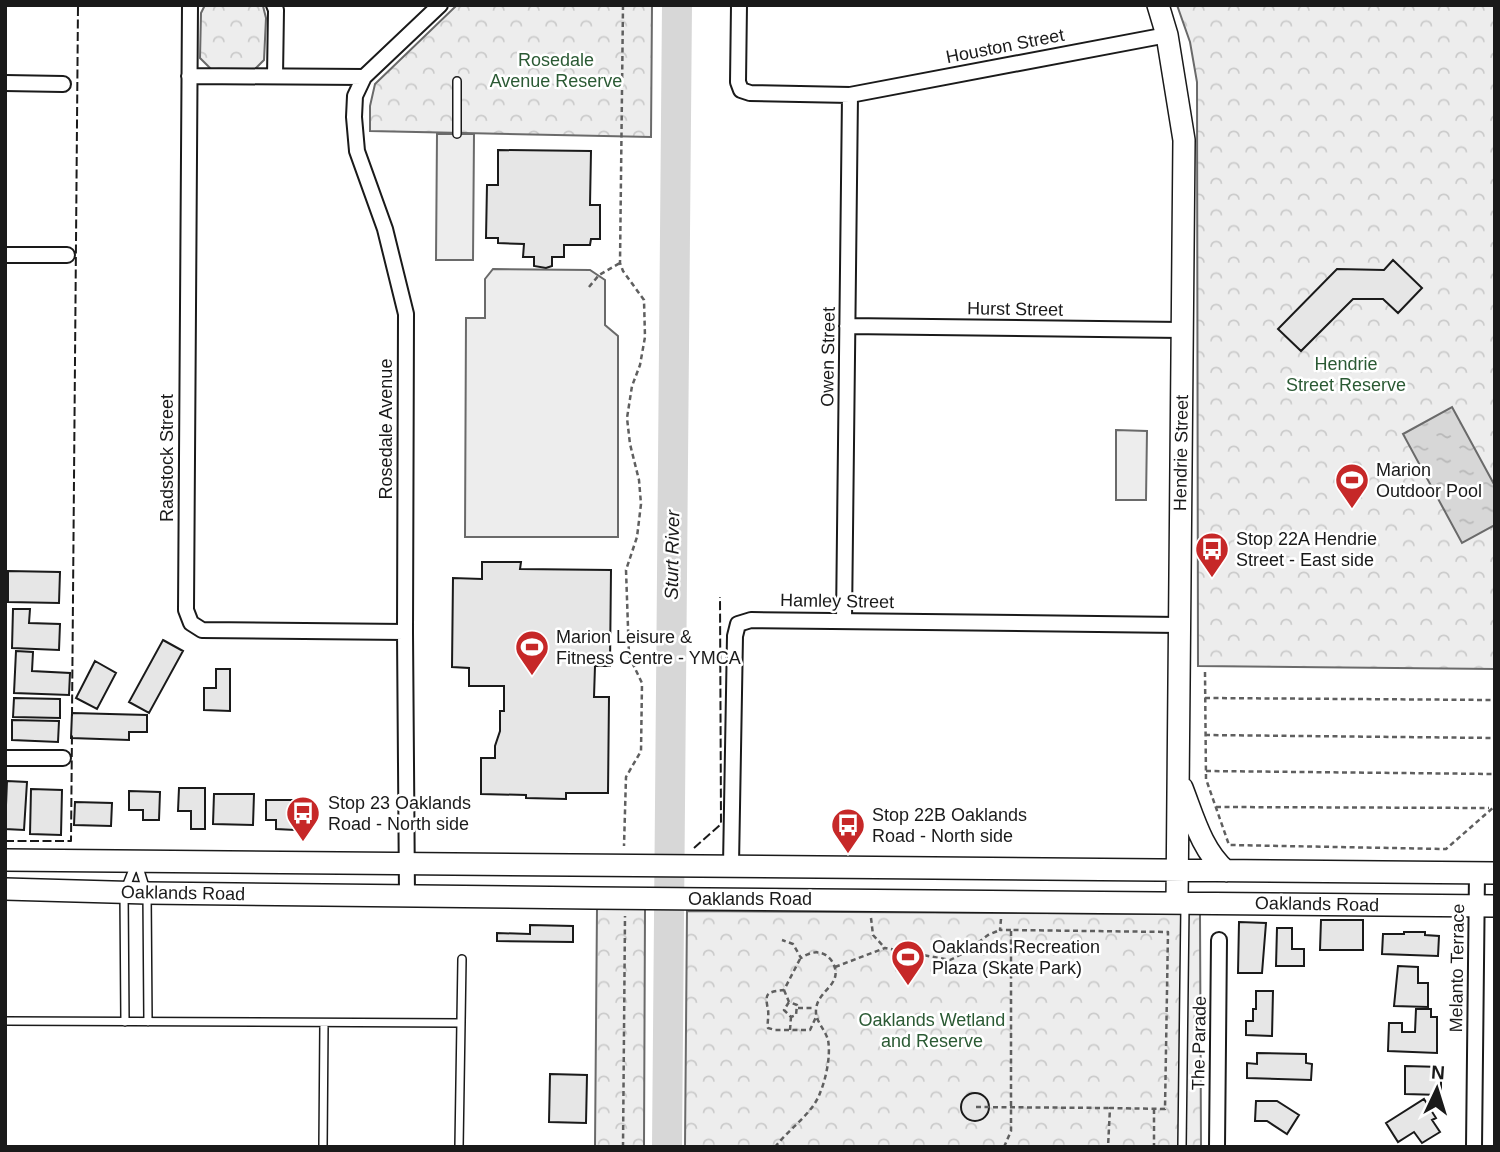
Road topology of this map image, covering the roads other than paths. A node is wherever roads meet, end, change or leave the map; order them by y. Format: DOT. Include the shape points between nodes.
graph roads {
  1 [pos="191,5"];
  2 [pos="274,5"];
  3 [pos="440,5"];
  4 [pos="739,5"];
  5 [pos="1158,5"];
  6 [pos="1167,35"];
  7 [pos="189,76"];
  8 [pos="275,76"];
  9 [pos="364,77"];
  10 [pos="457,81"];
  11 [pos="5,83"];
  12 [pos="63,84"];
  13 [pos="849,94"];
  14 [pos="457,134"];
  15 [pos="5,255"];
  16 [pos="67,255"];
  17 [pos="847,326"];
  18 [pos="1182,330"];
  19 [pos="844,620"];
  20 [pos="1179,625"];
  21 [pos="405,632"];
  22 [pos="5,758"];
  23 [pos="63,758"];
  24 [pos="1178,780"];
  25 [pos="5,860"];
  26 [pos="136,860"];
  27 [pos="407,863"];
  28 [pos="741,865"];
  29 [pos="1178,870"];
  30 [pos="1226,871"];
  31 [pos="1486,873"];
  32 [pos="5,889"];
  33 [pos="124,892"];
  34 [pos="147,893"];
  35 [pos="407,896"];
  36 [pos="758,899"];
  37 [pos="1181,903"];
  38 [pos="1486,906"];
  39 [pos="1219,940"];
  40 [pos="462,959"];
  41 [pos="5,1021"];
  42 [pos="125,1022"];
  43 [pos="148,1022"];
  44 [pos="324,1023"];
  45 [pos="461,1023"];
  46 [pos="323,1147"];
  47 [pos="459,1147"];
  48 [pos="1182,1147"];
  49 [pos="1217,1147"];
  50 [pos="1474,1147"];
  1 -- 7 [label="street, Radstock Street"];
  2 -- 8 [label="street"];
  3 -- 9 [label="street"];
  4 -- 13 [label="street, Houston Street" via="741,90"];
  5 -- 6 [label="main road, Hendrie Street"];
  6 -- 13 [label="street, Houston Street"];
  6 -- 18 [label="main road, Hendrie Street" via="1184,140"];
  7 -- 8 [label="street"];
  7 -- 21 [label="street, Radstock Street" via="186,610 191,623 202,630"];
  8 -- 9 [label="street"];
  9 -- 21 [label="street, Rosedale Avenue" via="355,96 357,151 385,229 405,314"];
  10 -- 14 [label="lane"];
  11 -- 12 [label="street"];
  13 -- 17 [label="street, Owen Street"];
  15 -- 16 [label="street"];
  17 -- 18 [label="street, Hurst Street"];
  17 -- 19 [label="street, Owen Street"];
  18 -- 20 [label="main road, Hendrie Street"];
  19 -- 20 [label="street, Hamley Street"];
  19 -- 28 [label="street, Hamley Street" via="737,624"];
  20 -- 24 [label="main road, Hendrie Street"];
  21 -- 27 [label="street, Rosedale Avenue"];
  22 -- 23 [label="street"];
  24 -- 29 [label="main road, Hendrie Street"];
  24 -- 30 [label="main road" via="1207,848"];
  25 -- 26 [label="main road, Oaklands Road"];
  26 -- 27 [label="main road, Oaklands Road"];
  26 -- 33 [label="lane"];
  26 -- 34 [label="lane"];
  27 -- 28 [label="main road, Oaklands Road" via="625,858"];
  27 -- 35 [label="street, Rosedale Avenue"];
  28 -- 29 [label="main road, Oaklands Road"];
  28 -- 36 [label="main road" via="762,873 766,880"];
  29 -- 30 [label="main road, Oaklands Road"];
  29 -- 37 [label="main road, Hendrie Street"];
  30 -- 31 [label="main road, Oaklands Road"];
  31 -- 38 [label="street, Melanto Terrace"];
  32 -- 33 [label="main road, Oaklands Road"];
  33 -- 34 [label="main road, Oaklands Road"];
  33 -- 42 [label="lane"];
  34 -- 35 [label="main road, Oaklands Road"];
  34 -- 43 [label="lane"];
  35 -- 36 [label="main road, Oaklands Road"];
  36 -- 37 [label="main road, Oaklands Road"];
  37 -- 38 [label="main road, Oaklands Road"];
  37 -- 48 [label="lane"];
  38 -- 50 [label="street, Melanto Terrace"];
  39 -- 49 [label="street, The Parade"];
  40 -- 45 [label="lane"];
  41 -- 42 [label="lane"];
  42 -- 43 [label="lane"];
  43 -- 44 [label="lane"];
  44 -- 45 [label="lane"];
  44 -- 46 [label="lane"];
  45 -- 47 [label="lane"];
}
